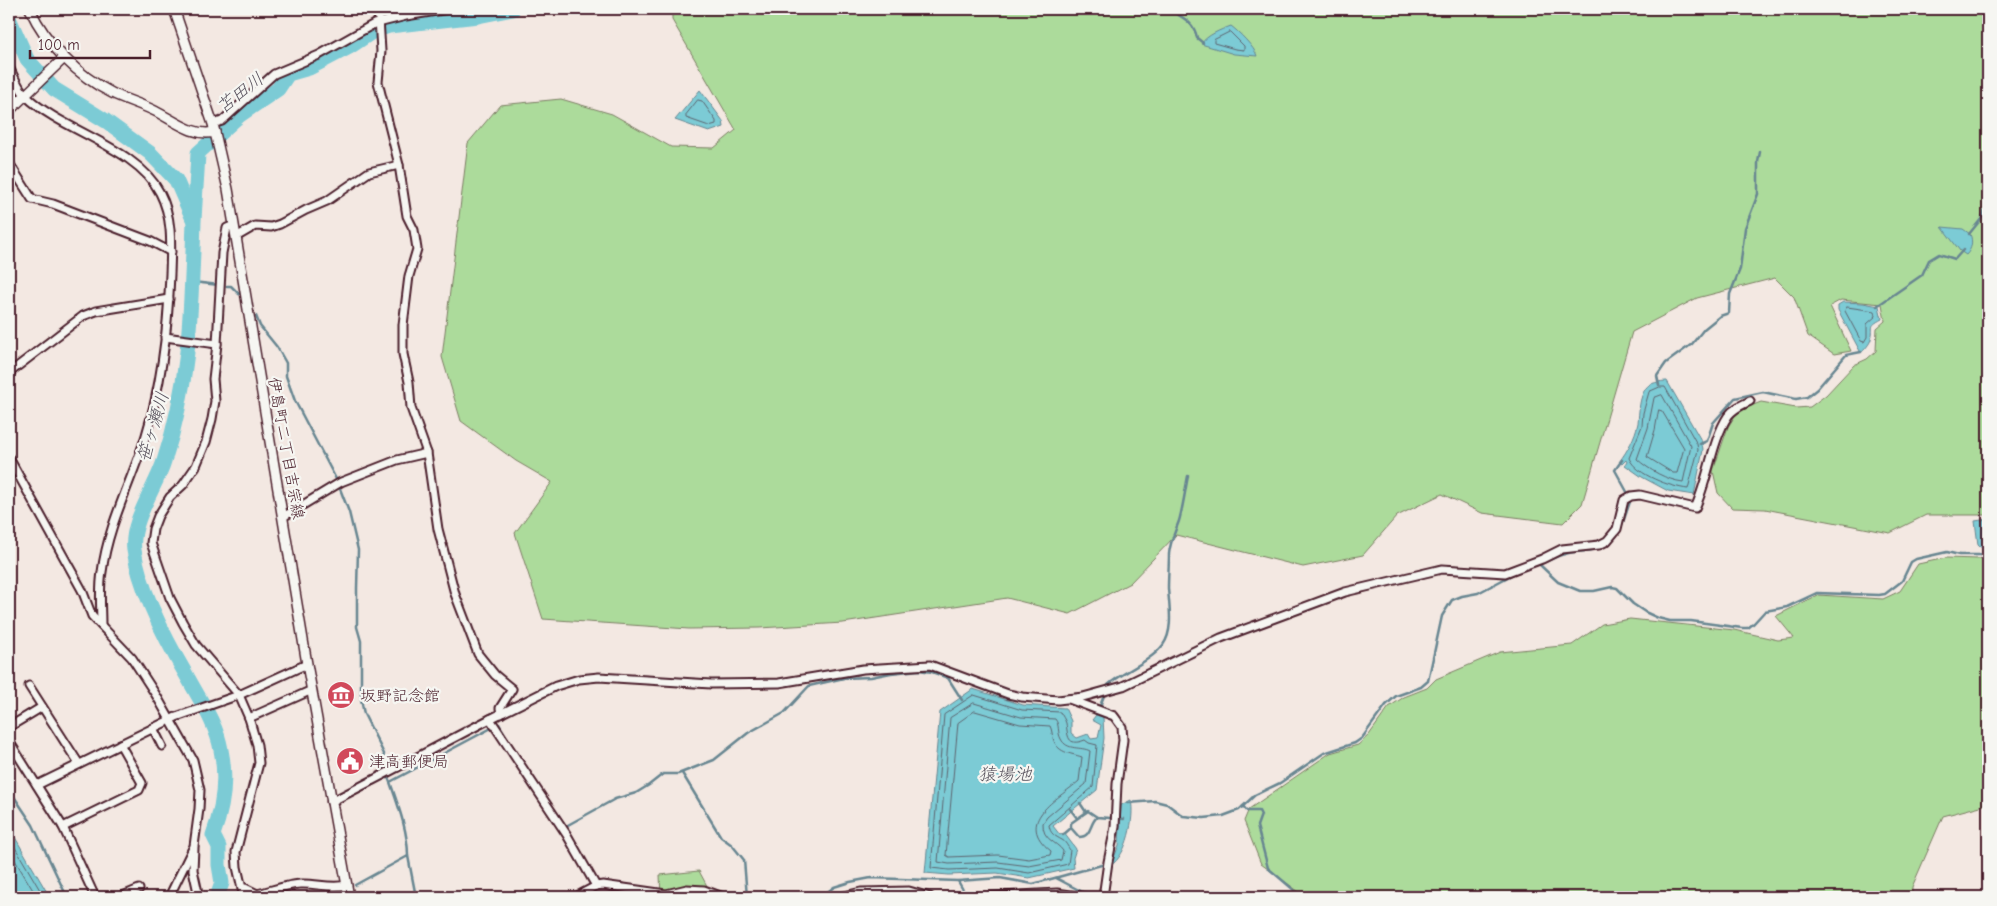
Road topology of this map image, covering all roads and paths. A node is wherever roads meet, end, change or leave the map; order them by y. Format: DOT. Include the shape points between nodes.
graph roads {
  1 [pos="30,9"];
  2 [pos="174,9"];
  3 [pos="375,9"];
  4 [pos="449,9"];
  5 [pos="379,23"];
  6 [pos="62,61"];
  7 [pos="9,67"];
  8 [pos="26,94"];
  9 [pos="9,111"];
  10 [pos="214,128"];
  11 [pos="9,163"];
  12 [pos="399,165"];
  13 [pos="234,225"];
  14 [pos="236,237"];
  15 [pos="171,252"];
  16 [pos="169,299"];
  17 [pos="167,338"];
  18 [pos="218,344"];
  19 [pos="9,374"];
  20 [pos="1750,401"];
  21 [pos="427,453"];
  22 [pos="9,458"];
  23 [pos="284,517"];
  24 [pos="101,625"];
  25 [pos="307,664"];
  26 [pos="29,686"];
  27 [pos="312,690"];
  28 [pos="239,696"];
  29 [pos="1069,699"];
  30 [pos="42,707"];
  31 [pos="500,714"];
  32 [pos="249,718"];
  33 [pos="173,719"];
  34 [pos="493,724"];
  35 [pos="9,727"];
  36 [pos="153,728"];
  37 [pos="9,741"];
  38 [pos="120,744"];
  39 [pos="162,746"];
  40 [pos="79,764"];
  41 [pos="37,785"];
  42 [pos="331,802"];
  43 [pos="63,827"];
  44 [pos="194,846"];
  45 [pos="347,885"];
  46 [pos="596,886"];
  47 [pos="242,888"];
  48 [pos="139,889"];
  49 [pos="270,894"];
  50 [pos="669,895"];
  51 [pos="96,897"];
  52 [pos="120,897"];
  53 [pos="169,897"];
  54 [pos="199,897"];
  55 [pos="244,897"];
  56 [pos="349,897"];
  57 [pos="575,897"];
  58 [pos="723,897"];
  59 [pos="840,897"];
  60 [pos="930,897"];
  61 [pos="983,897"];
  62 [pos="1084,897"];
  63 [pos="1103,897"];
  1 -- 6 [label="street"];
  2 -- 10 [label="street, 伊島町二丁目吉宗線"];
  3 -- 5 [label="street"];
  4 -- 5 [label="street"];
  5 -- 10 [label="street" via="319,55 274,74"];
  5 -- 12 [label="street" via="378,82"];
  6 -- 8 [label="street"];
  6 -- 10 [label="street" via="112,93 197,133"];
  7 -- 8 [label="street"];
  8 -- 9 [label="street"];
  8 -- 15 [label="street" via="42,109 105,145 149,176 167,207"];
  10 -- 13 [label="street, 伊島町二丁目吉宗線"];
  11 -- 15 [label="street" via="32,200 53,204"];
  12 -- 14 [label="street" via="370,172 327,201 280,224 255,226"];
  12 -- 21 [label="street" via="407,216 414,230 417,249 409,276 403,354 411,408"];
  13 -- 14 [label="street, 伊島町二丁目吉宗線"];
  13 -- 18 [label="street" via="227,228 222,253"];
  14 -- 23 [label="street, 伊島町二丁目吉宗線"];
  15 -- 16 [label="street"];
  16 -- 17 [label="street"];
  16 -- 19 [label="street" via="83,316"];
  17 -- 18 [label="street"];
  17 -- 24 [label="street" via="146,436 117,513 102,572"];
  18 -- 28 [label="street" via="213,379 215,401 206,442 196,466 158,516 152,543 170,598 183,623 196,645"];
  20 -- 29 [label="street" via="1737,407 1723,426 1695,508 1640,495 1629,497 1617,529 1599,545 1562,549 1505,573 1442,569 1345,592 1220,638 1123,686"];
  21 -- 23 [label="street" via="397,460 339,483"];
  21 -- 31 [label="street" via="438,529 454,594 478,654 512,689 500,708"];
  22 -- 24 [label="street" via="82,590 92,616"];
  23 -- 25 [label="street, 伊島町二丁目吉宗線"];
  24 -- 33 [label="street" via="132,658"];
  25 -- 27 [label="street, 伊島町二丁目吉宗線"];
  25 -- 28 [label="street"];
  26 -- 30 [label="street"];
  27 -- 32 [label="street"];
  27 -- 42 [label="street, 伊島町二丁目吉宗線"];
  28 -- 32 [label="street"];
  28 -- 33 [label="street"];
  29 -- 31 [label="street" via="1041,700 1008,694 939,666 920,664 778,683 711,684 588,678 556,686"];
  29 -- 63 [label="street" via="1114,716 1122,727 1116,818"];
  30 -- 35 [label="street"];
  30 -- 40 [label="street"];
  31 -- 34 [label="street"];
  32 -- 47 [label="street" via="258,745 259,764 236,852"];
  33 -- 36 [label="street"];
  33 -- 44 [label="street" via="193,760 200,790"];
  34 -- 42 [label="street"];
  34 -- 46 [label="street" via="567,835"];
  36 -- 38 [label="street"];
  36 -- 39 [label="street"];
  37 -- 41 [label="street"];
  38 -- 40 [label="street"];
  38 -- 43 [label="street" via="142,783 139,790"];
  40 -- 41 [label="street"];
  41 -- 43 [label="street"];
  42 -- 45 [label="street, 伊島町二丁目吉宗線"];
  43 -- 51 [label="street"];
  44 -- 53 [label="street"];
  44 -- 54 [label="street" via="193,870"];
  45 -- 49 [label="street" via="334,888 302,884"];
  45 -- 56 [label="street, 伊島町二丁目吉宗線"];
  46 -- 50 [label="street"];
  46 -- 57 [label="street"];
  47 -- 49 [label="street" via="257,894"];
  47 -- 55 [label="street"];
  48 -- 52 [label="street"];
  50 -- 58 [label="street" via="687,889 704,890"];
  59 -- 60 [label="street" via="861,892 910,891"];
  61 -- 62 [label="street" via="1057,893"];
}
